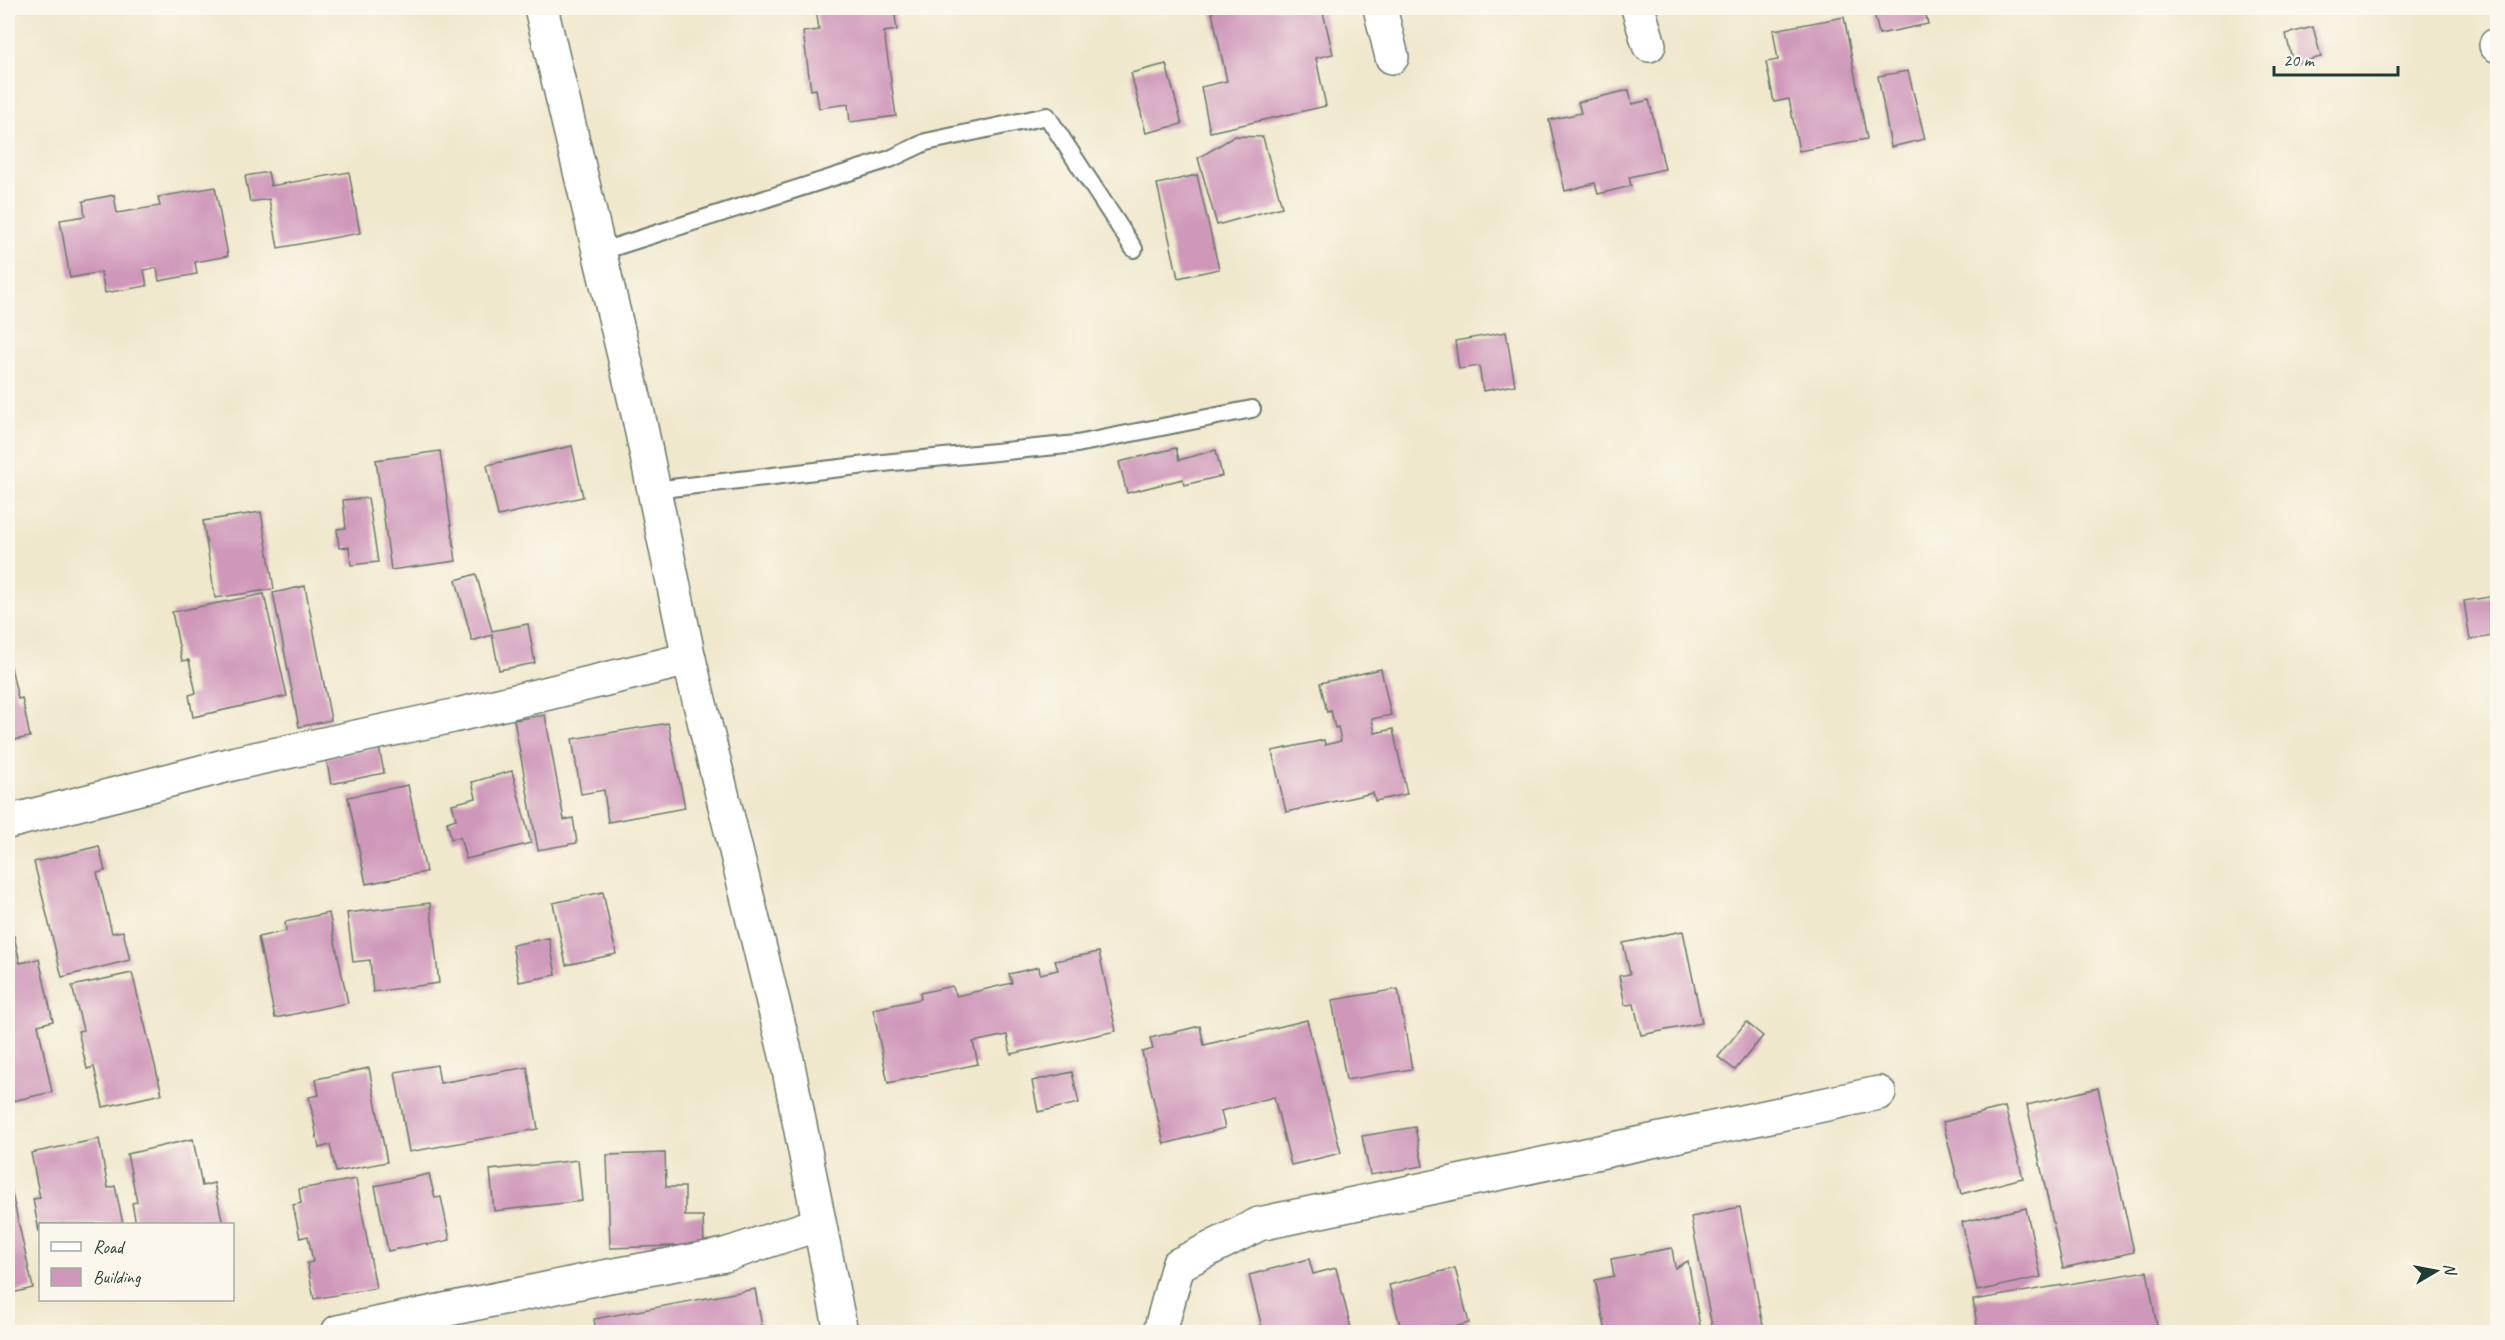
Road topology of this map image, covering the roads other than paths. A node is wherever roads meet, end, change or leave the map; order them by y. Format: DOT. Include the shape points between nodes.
graph roads {
  1 [pos="541,8"];
  2 [pos="1380,8"];
  3 [pos="1638,8"];
  4 [pos="1650,45"];
  5 [pos="1392,57"];
  6 [pos="1134,249"];
  7 [pos="599,252"];
  8 [pos="1252,409"];
  9 [pos="654,490"];
  10 [pos="689,659"];
  11 [pos="8,822"];
  12 [pos="1879,1093"];
  13 [pos="819,1224"];
  14 [pos="338,1332"];
  15 [pos="841,1332"];
  16 [pos="1160,1332"];
  1 -- 7 [label="street"];
  2 -- 5 [label="street"];
  3 -- 4 [label="street"];
  6 -- 7 [label="lane" via="1047,116 926,142 890,159"];
  7 -- 9 [label="street"];
  8 -- 9 [label="lane" via="1077,444"];
  9 -- 10 [label="street"];
  10 -- 11 [label="street" via="236,763"];
  10 -- 13 [label="street" via="786,1055"];
  12 -- 16 [label="street" via="1259,1224 1178,1265"];
  13 -- 14 [label="street" via="725,1255"];
  13 -- 15 [label="street"];
}
